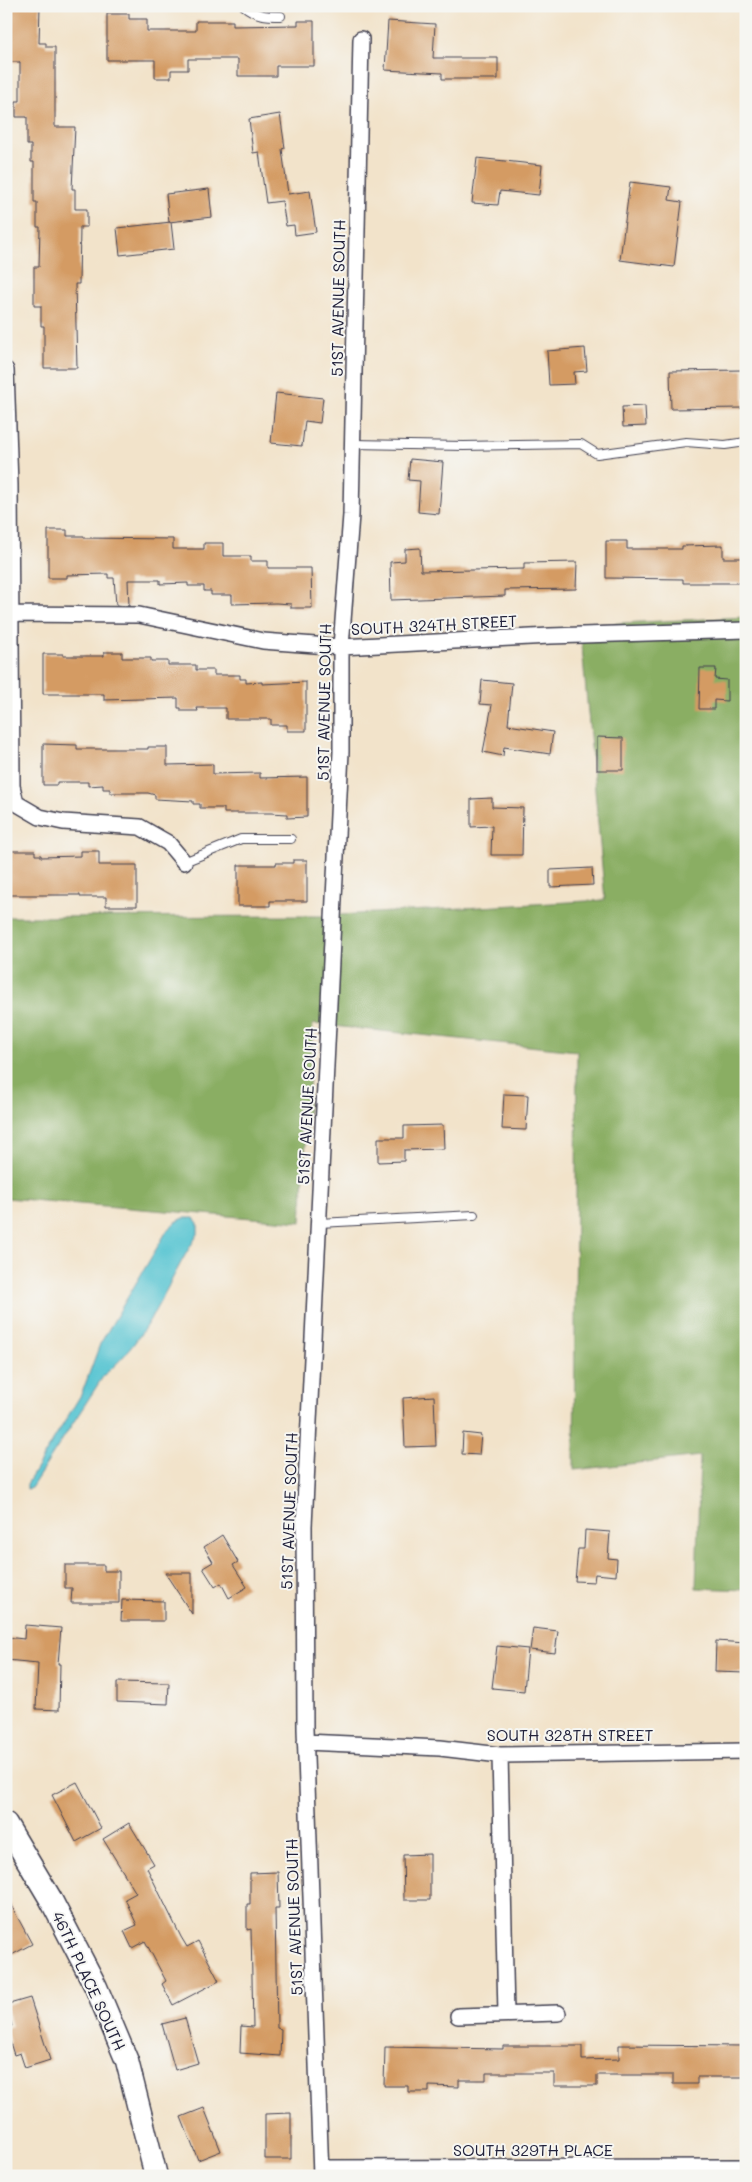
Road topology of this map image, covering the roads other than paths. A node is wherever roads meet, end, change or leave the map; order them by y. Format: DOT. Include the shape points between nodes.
graph roads {
  1 [pos="244,6"];
  2 [pos="281,16"];
  3 [pos="361,38"];
  4 [pos="6,370"];
  5 [pos="746,442"];
  6 [pos="353,444"];
  7 [pos="8,614"];
  8 [pos="746,630"];
  9 [pos="342,647"];
  10 [pos="11,805"];
  11 [pos="291,839"];
  12 [pos="184,862"];
  13 [pos="474,1215"];
  14 [pos="319,1223"];
  15 [pos="305,1742"];
  16 [pos="746,1751"];
  17 [pos="500,1755"];
  18 [pos="6,1824"];
  19 [pos="12,1847"];
  20 [pos="558,2013"];
  21 [pos="506,2014"];
  22 [pos="458,2016"];
  23 [pos="746,2167"];
  24 [pos="321,2172"];
  25 [pos="156,2176"];
  1 -- 2 [label="lane" via="254,13"];
  3 -- 6 [label="street, 51ST AVENUE SOUTH"];
  4 -- 7 [label="street" via="10,485"];
  5 -- 6 [label="lane" via="725,445 686,442 597,454 581,444"];
  6 -- 9 [label="street, 51ST AVENUE SOUTH" via="352,516"];
  7 -- 9 [label="street, SOUTH 324TH STREET" via="139,615 264,641"];
  7 -- 10 [label="street"];
  8 -- 9 [label="street, SOUTH 324TH STREET"];
  9 -- 14 [label="street, 51ST AVENUE SOUTH" via="341,752"];
  10 -- 12 [label="street" via="63,822 140,826 168,843"];
  11 -- 12 [label="lane" via="241,839"];
  13 -- 14 [label="lane"];
  14 -- 15 [label="street, 51ST AVENUE SOUTH" via="304,1526"];
  15 -- 17 [label="street, SOUTH 328TH STREET" via="440,1748"];
  15 -- 24 [label="street, 51ST AVENUE SOUTH"];
  16 -- 17 [label="street, SOUTH 328TH STREET"];
  17 -- 21 [label="street"];
  18 -- 19 [label="street, 46TH PLACE SOUTH"];
  19 -- 25 [label="street, 46TH PLACE SOUTH" via="50,1898 100,1996 126,2061"];
  20 -- 21 [label="street"];
  21 -- 22 [label="street"];
  23 -- 24 [label="street, SOUTH 329TH PLACE"];
}
